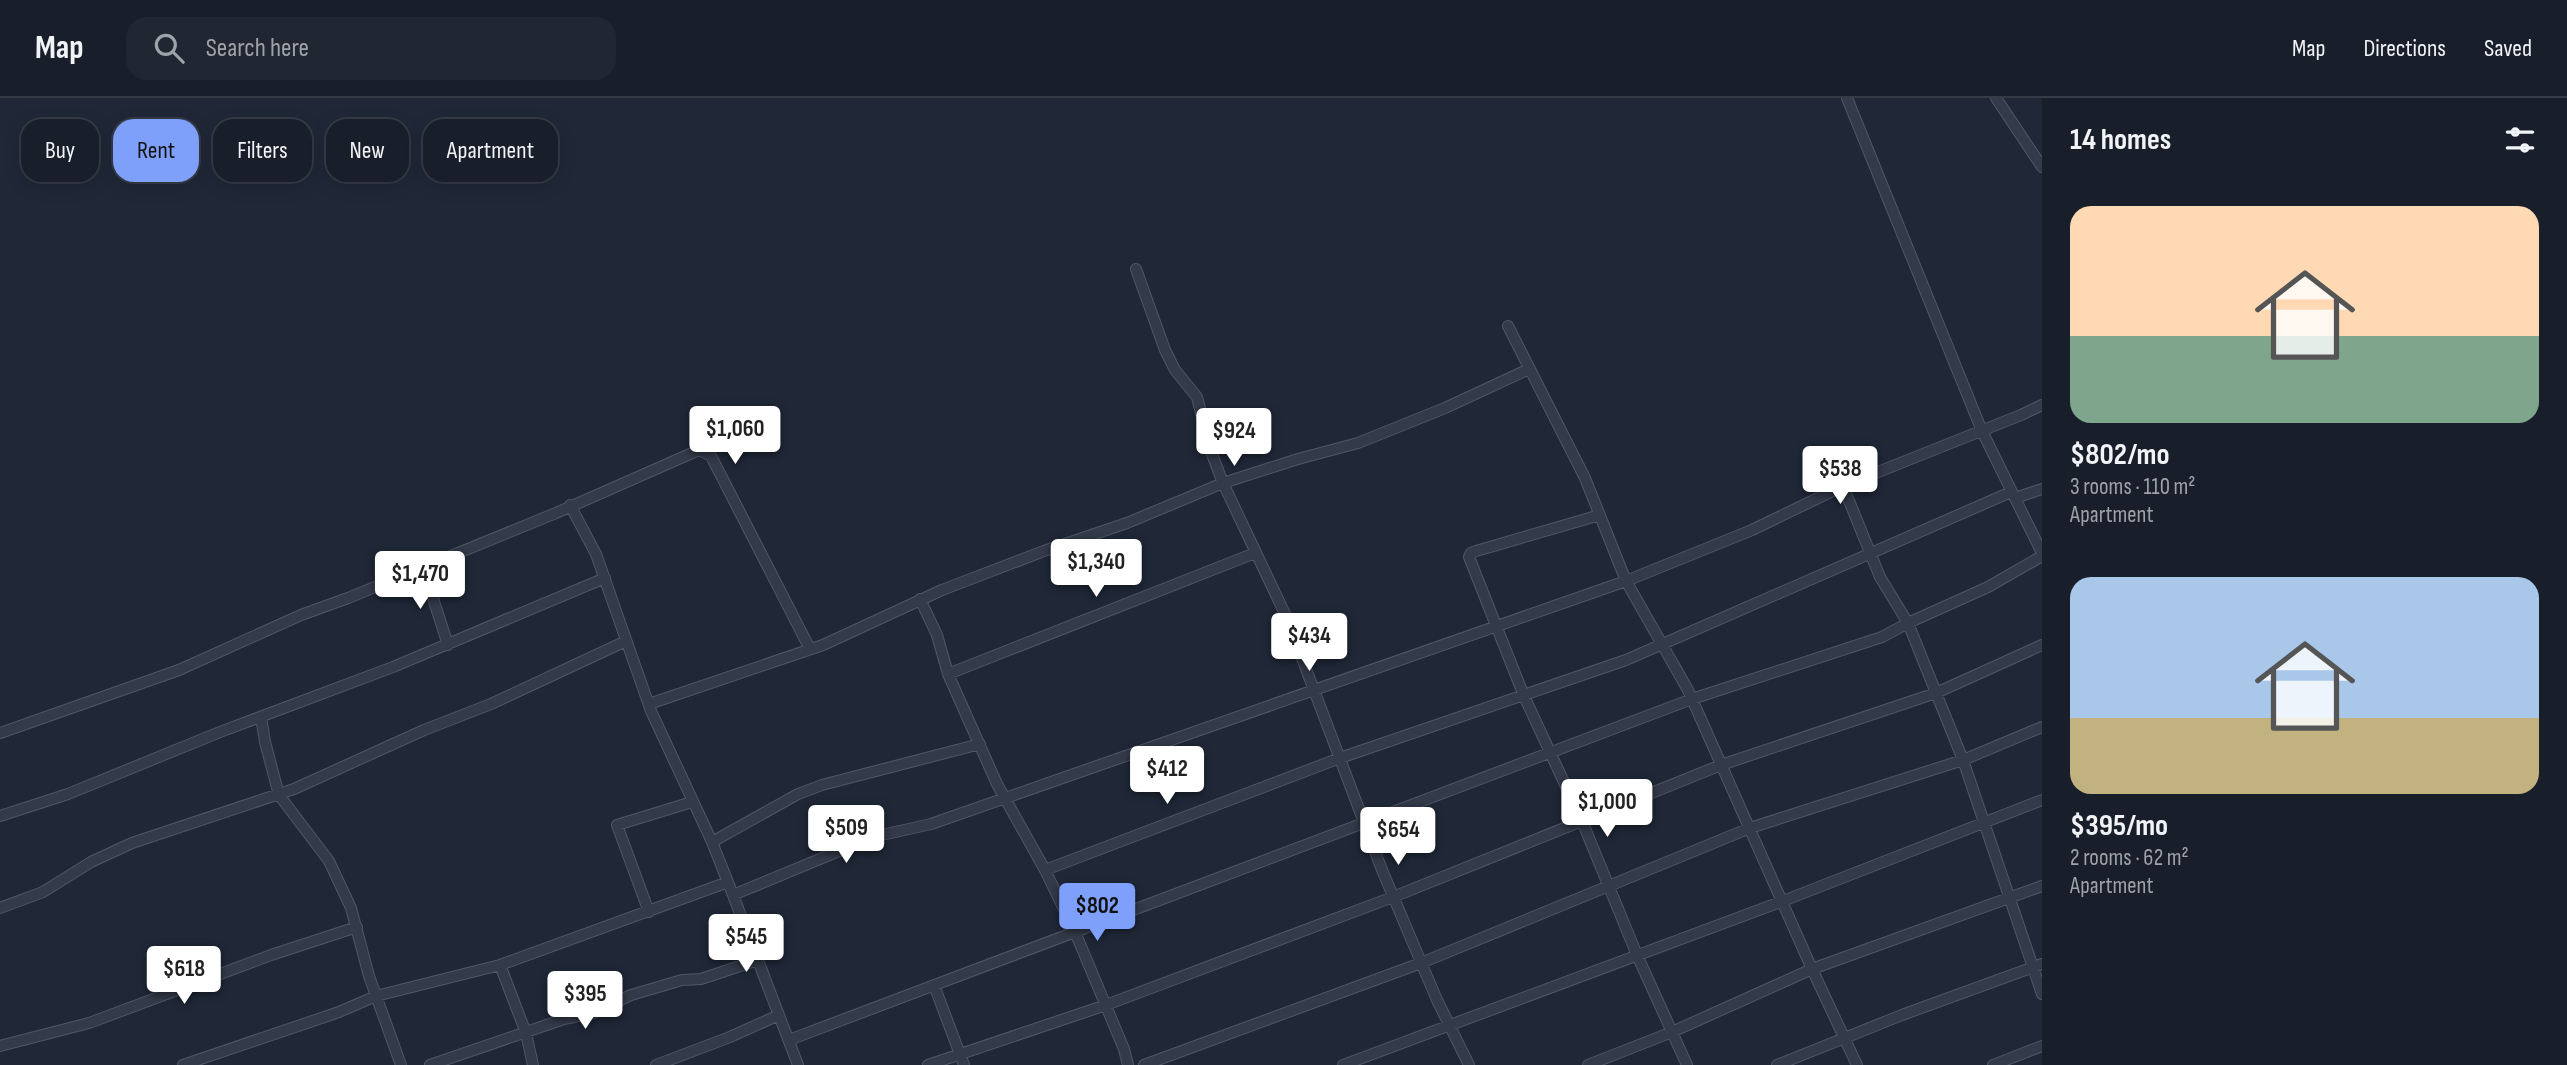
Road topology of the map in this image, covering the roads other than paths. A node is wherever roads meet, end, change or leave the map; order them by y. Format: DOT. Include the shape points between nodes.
graph roads {
  1 [pos="1847,98"];
  2 [pos="1996,98"];
  3 [pos="2042,167"];
  4 [pos="1136,269"];
  5 [pos="1508,326"];
  6 [pos="1529,369"];
  7 [pos="2042,405"];
  8 [pos="1982,431"];
  9 [pos="1223,483"];
  10 [pos="1843,486"];
  11 [pos="2042,489"];
  12 [pos="2013,495"];
  13 [pos="570,505"];
  14 [pos="1600,515"];
  15 [pos="1870,552"];
  16 [pos="1255,553"];
  17 [pos="2042,554"];
  18 [pos="424,567"];
  19 [pos="605,578"];
  20 [pos="1626,582"];
  21 [pos="920,599"];
  22 [pos="1908,623"];
  23 [pos="1497,626"];
  24 [pos="626,641"];
  25 [pos="448,645"];
  26 [pos="1663,645"];
  27 [pos="2042,645"];
  28 [pos="810,649"];
  29 [pos="948,674"];
  30 [pos="1314,688"];
  31 [pos="1936,693"];
  32 [pos="1524,696"];
  33 [pos="1692,699"];
  34 [pos="649,704"];
  35 [pos="261,717"];
  36 [pos="2042,727"];
  37 [pos="0,733"];
  38 [pos="980,744"];
  39 [pos="1551,752"];
  40 [pos="1340,758"];
  41 [pos="1964,761"];
  42 [pos="1721,765"];
  43 [pos="279,795"];
  44 [pos="1003,796"];
  45 [pos="2042,800"];
  46 [pos="692,802"];
  47 [pos="0,816"];
  48 [pos="1583,821"];
  49 [pos="1365,822"];
  50 [pos="1986,824"];
  51 [pos="1750,828"];
  52 [pos="712,842"];
  53 [pos="1045,870"];
  54 [pos="728,882"];
  55 [pos="1609,886"];
  56 [pos="2042,886"];
  57 [pos="733,895"];
  58 [pos="1394,897"];
  59 [pos="2011,897"];
  60 [pos="1783,901"];
  61 [pos="0,908"];
  62 [pos="649,912"];
  63 [pos="357,927"];
  64 [pos="1076,932"];
  65 [pos="1637,956"];
  66 [pos="758,960"];
  67 [pos="1422,963"];
  68 [pos="500,965"];
  69 [pos="2038,966"];
  70 [pos="1812,969"];
  71 [pos="934,985"];
  72 [pos="2042,994"];
  73 [pos="376,996"];
  74 [pos="1106,1005"];
  75 [pos="779,1015"];
  76 [pos="1449,1026"];
  77 [pos="1672,1032"];
  78 [pos="526,1033"];
  79 [pos="1846,1038"];
  80 [pos="789,1040"];
  81 [pos="0,1046"];
  82 [pos="2042,1046"];
  83 [pos="962,1060"];
  84 [pos="183,1065"];
  85 [pos="401,1065"];
  86 [pos="430,1065"];
  87 [pos="533,1065"];
  88 [pos="656,1065"];
  89 [pos="798,1065"];
  90 [pos="928,1065"];
  91 [pos="1128,1065"];
  92 [pos="1144,1065"];
  93 [pos="1343,1065"];
  94 [pos="1469,1065"];
  95 [pos="1588,1065"];
  96 [pos="1687,1065"];
  97 [pos="1777,1065"];
  98 [pos="1857,1065"];
  99 [pos="1993,1065"];
  1 -- 8 [label="street"];
  2 -- 3 [label="street"];
  4 -- 9 [label="street" via="1170,360 1198,397"];
  5 -- 6 [label="street"];
  6 -- 9 [label="street" via="1358,443"];
  6 -- 14 [label="street"];
  7 -- 8 [label="street"];
  8 -- 10 [label="street"];
  8 -- 12 [label="street"];
  9 -- 16 [label="street"];
  9 -- 21 [label="street"];
  10 -- 15 [label="street"];
  10 -- 20 [label="street"];
  11 -- 12 [label="street"];
  12 -- 15 [label="street"];
  12 -- 17 [label="street"];
  13 -- 18 [label="street"];
  13 -- 19 [label="street"];
  13 -- 28 [label="street" via="705,451"];
  14 -- 20 [label="street"];
  14 -- 23 [label="street" via="1471,553"];
  15 -- 22 [label="street"];
  15 -- 26 [label="street"];
  16 -- 29 [label="street"];
  16 -- 30 [label="street"];
  17 -- 22 [label="street" via="1988,587"];
  18 -- 25 [label="street"];
  18 -- 37 [label="street" via="179,670"];
  19 -- 24 [label="street"];
  19 -- 25 [label="street"];
  20 -- 23 [label="street"];
  20 -- 26 [label="street"];
  21 -- 28 [label="street"];
  21 -- 29 [label="street"];
  22 -- 31 [label="street"];
  22 -- 33 [label="street" via="1882,637"];
  23 -- 30 [label="street"];
  23 -- 32 [label="street"];
  24 -- 34 [label="street"];
  24 -- 43 [label="street"];
  25 -- 35 [label="street"];
  26 -- 32 [label="street"];
  26 -- 33 [label="street"];
  27 -- 31 [label="street"];
  28 -- 34 [label="street"];
  29 -- 38 [label="street"];
  30 -- 40 [label="street"];
  30 -- 44 [label="street"];
  31 -- 41 [label="street"];
  31 -- 42 [label="street"];
  32 -- 39 [label="street"];
  32 -- 40 [label="street"];
  33 -- 39 [label="street"];
  33 -- 42 [label="street"];
  34 -- 46 [label="street"];
  35 -- 43 [label="street"];
  35 -- 47 [label="street" via="68,794"];
  36 -- 41 [label="street"];
  38 -- 44 [label="street"];
  38 -- 52 [label="street" via="822,785"];
  39 -- 48 [label="street"];
  39 -- 49 [label="street"];
  40 -- 49 [label="street"];
  40 -- 53 [label="street"];
  41 -- 50 [label="street"];
  41 -- 51 [label="street"];
  42 -- 48 [label="street"];
  42 -- 51 [label="street"];
  43 -- 61 [label="street" via="132,843 43,892"];
  43 -- 63 [label="street" via="329,861"];
  44 -- 53 [label="street"];
  44 -- 57 [label="street" via="931,824 873,837"];
  45 -- 50 [label="street"];
  46 -- 52 [label="street"];
  46 -- 62 [label="street" via="617,825"];
  48 -- 55 [label="street"];
  48 -- 58 [label="street"];
  49 -- 58 [label="street"];
  49 -- 64 [label="street"];
  50 -- 59 [label="street"];
  50 -- 60 [label="street"];
  51 -- 55 [label="street"];
  51 -- 60 [label="street"];
  52 -- 54 [label="street"];
  53 -- 64 [label="street"];
  54 -- 57 [label="street"];
  54 -- 62 [label="street"];
  55 -- 65 [label="street"];
  55 -- 67 [label="street"];
  56 -- 59 [label="street"];
  57 -- 66 [label="street"];
  58 -- 67 [label="street"];
  58 -- 74 [label="street"];
  59 -- 69 [label="street"];
  59 -- 70 [label="street"];
  60 -- 65 [label="street"];
  60 -- 70 [label="street"];
  62 -- 68 [label="street"];
  63 -- 73 [label="street"];
  63 -- 81 [label="street" via="89,1023"];
  64 -- 71 [label="street"];
  64 -- 74 [label="street"];
  65 -- 76 [label="street"];
  65 -- 77 [label="street"];
  66 -- 75 [label="street"];
  66 -- 78 [label="street" via="632,995 593,1013"];
  67 -- 76 [label="street"];
  67 -- 92 [label="street"];
  68 -- 73 [label="street"];
  68 -- 78 [label="street"];
  69 -- 72 [label="street"];
  69 -- 79 [label="street"];
  70 -- 77 [label="street"];
  70 -- 79 [label="street"];
  71 -- 80 [label="street"];
  71 -- 83 [label="street"];
  73 -- 84 [label="street"];
  73 -- 85 [label="street"];
  74 -- 83 [label="street"];
  74 -- 91 [label="street"];
  75 -- 80 [label="street"];
  75 -- 88 [label="street"];
  76 -- 93 [label="street"];
  76 -- 94 [label="street"];
  77 -- 95 [label="street"];
  77 -- 96 [label="street"];
  78 -- 86 [label="street"];
  78 -- 87 [label="street"];
  79 -- 97 [label="street"];
  79 -- 98 [label="street"];
  80 -- 89 [label="street"];
  82 -- 99 [label="street"];
  83 -- 90 [label="street"];
}
